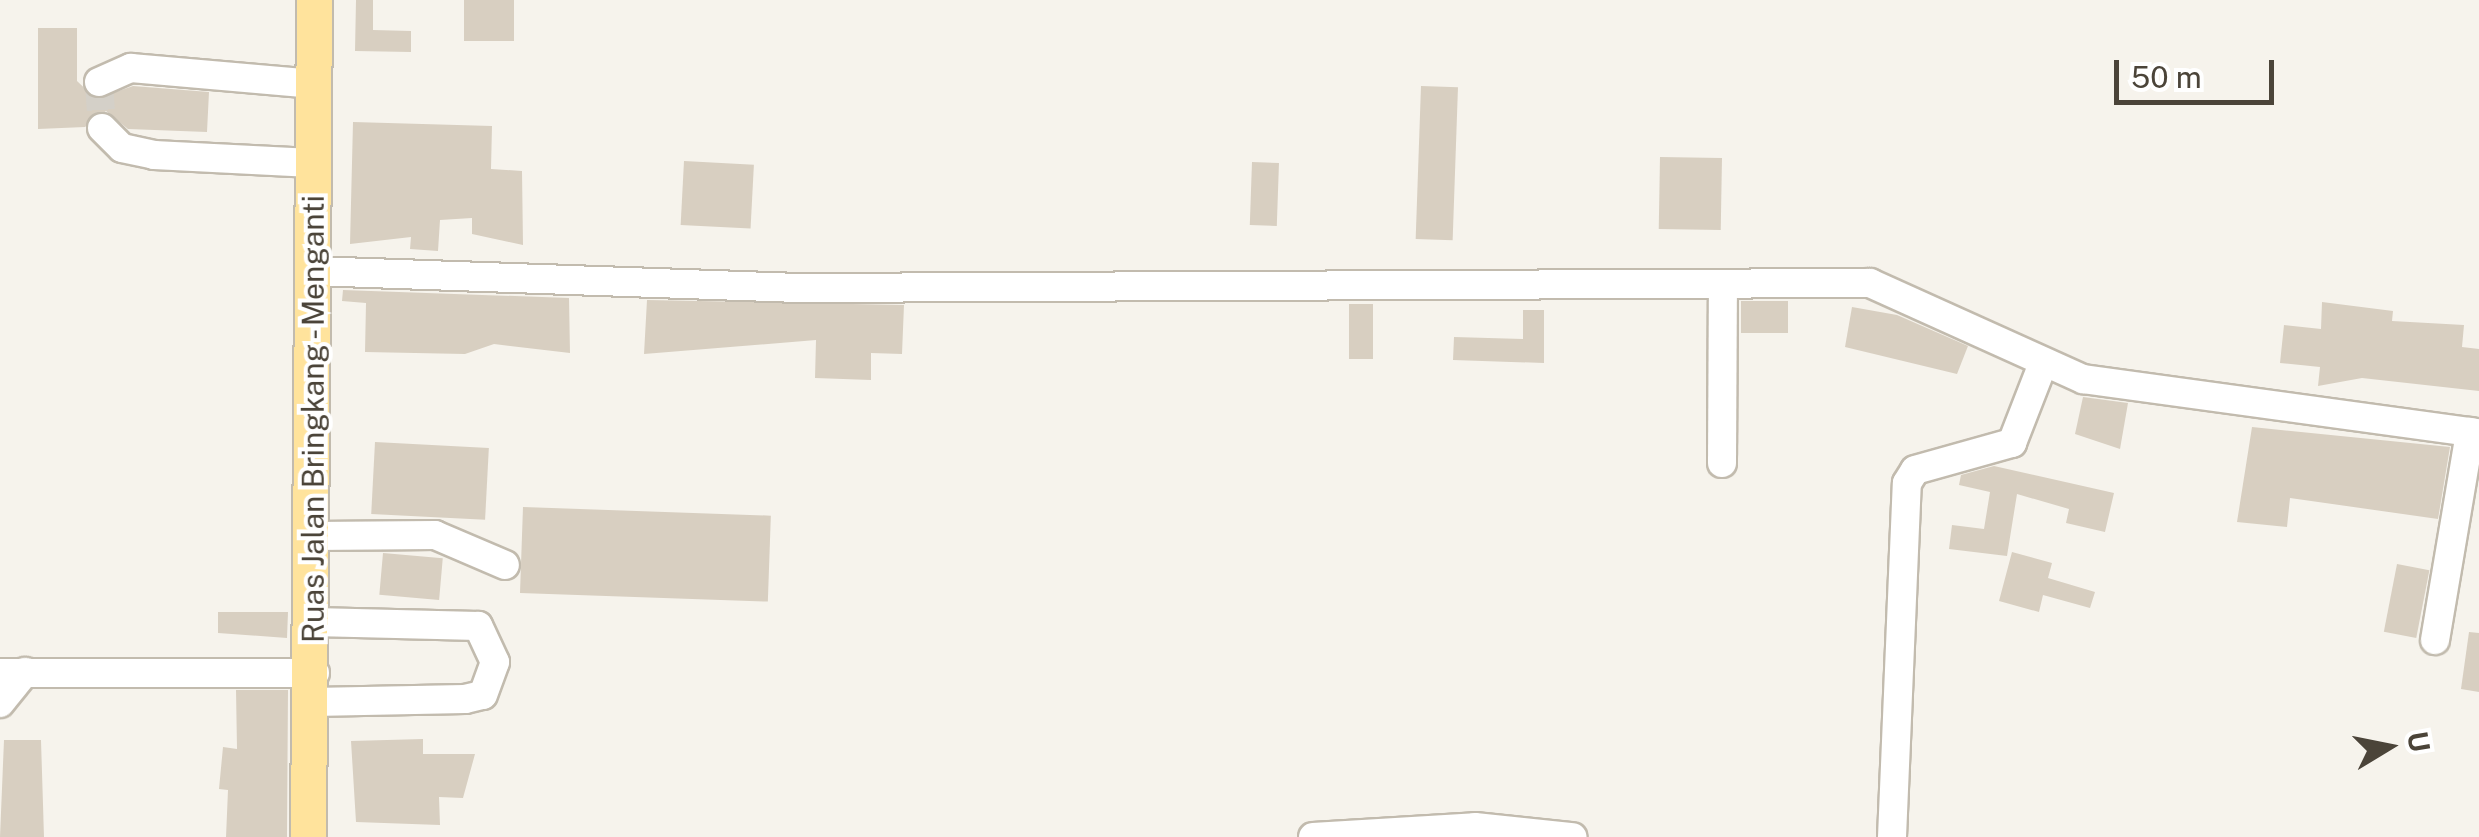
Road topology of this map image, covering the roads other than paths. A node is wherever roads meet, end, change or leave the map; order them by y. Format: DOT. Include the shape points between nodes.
graph roads {
  1 [pos="314,0"];
  2 [pos="99,82"];
  3 [pos="314,84"];
  4 [pos="102,128"];
  5 [pos="312,163"];
  6 [pos="312,271"];
  7 [pos="1724,286"];
  8 [pos="2042,366"];
  9 [pos="2475,433"];
  10 [pos="1722,463"];
  11 [pos="314,536"];
  12 [pos="505,564"];
  13 [pos="314,622"];
  14 [pos="2435,640"];
  15 [pos="13,672"];
  16 [pos="314,687"];
  17 [pos="0,703"];
  18 [pos="308,837"];
  19 [pos="1314,837"];
  20 [pos="1572,837"];
  21 [pos="1892,837"];
  1 -- 3 [label="main road, Ruas Jalan Bringkang - Menganti"];
  2 -- 3 [label="street" via="132,68"];
  3 -- 5 [label="main road, Ruas Jalan Bringkang - Menganti"];
  4 -- 5 [label="street" via="122,148 154,155"];
  5 -- 6 [label="main road, Ruas Jalan Bringkang - Menganti"];
  6 -- 7 [label="street" via="797,288"];
  6 -- 11 [label="main road, Ruas Jalan Bringkang - Menganti"];
  7 -- 8 [label="street" via="1870,282 1928,303"];
  7 -- 10 [label="street"];
  8 -- 9 [label="street" via="2083,379"];
  8 -- 21 [label="street" via="2012,444 1915,470 1908,484"];
  9 -- 14 [label="street"];
  11 -- 12 [label="street" via="435,535"];
  11 -- 13 [label="main road, Ruas Jalan Bringkang - Menganti"];
  13 -- 16 [label="main road, Ruas Jalan Bringkang - Menganti"];
  13 -- 16 [label="street" via="478,626 495,662 483,695 466,700"];
  15 -- 16 [label="street"];
  15 -- 17 [label="street"];
  16 -- 18 [label="main road, Ruas Jalan Bringkang - Menganti"];
  19 -- 20 [label="street" via="1474,826"];
}
